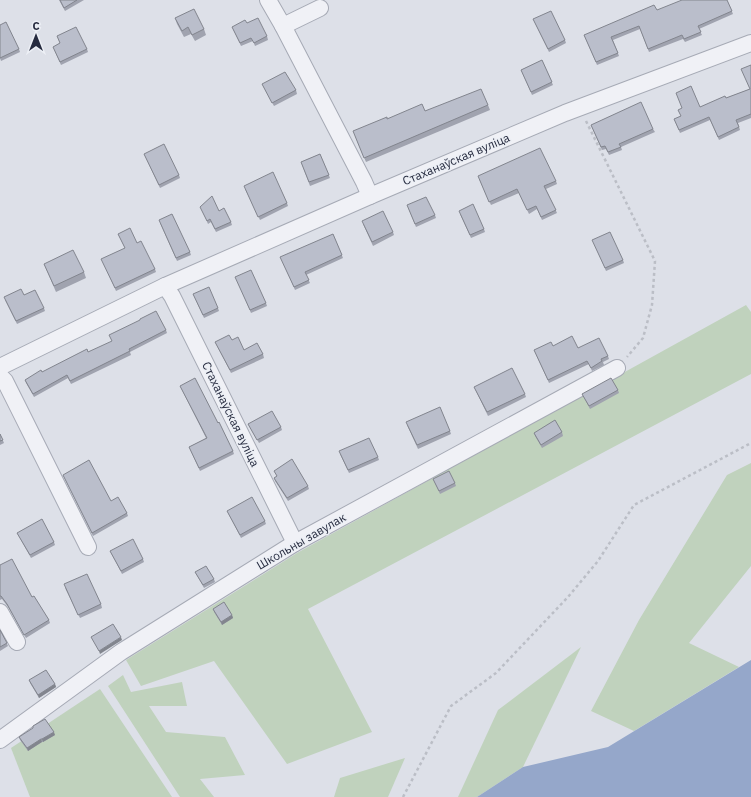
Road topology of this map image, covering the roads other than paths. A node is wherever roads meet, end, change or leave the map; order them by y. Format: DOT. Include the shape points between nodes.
graph roads {
  1 [pos="268,0"];
  2 [pos="320,8"];
  3 [pos="283,26"];
  4 [pos="751,43"];
  5 [pos="370,196"];
  6 [pos="165,286"];
  7 [pos="0,367"];
  8 [pos="617,368"];
  9 [pos="0,376"];
  10 [pos="295,543"];
  11 [pos="88,546"];
  12 [pos="0,612"];
  13 [pos="17,642"];
  14 [pos="0,740"];
  1 -- 3 [label="street"];
  2 -- 3 [label="street"];
  3 -- 5 [label="street"];
  4 -- 5 [label="street, Стаханаўская вуліца" via="565,113"];
  5 -- 6 [label="street, Стаханаўская вуліца"];
  6 -- 7 [label="street, Стаханаўская вуліца"];
  6 -- 10 [label="street, Стаханаўская вуліца"];
  8 -- 10 [label="street, Школьны завулак"];
  9 -- 11 [label="street" via="5,381"];
  10 -- 14 [label="street, Школьны завулак" via="121,652"];
  12 -- 13 [label="street"];
}
